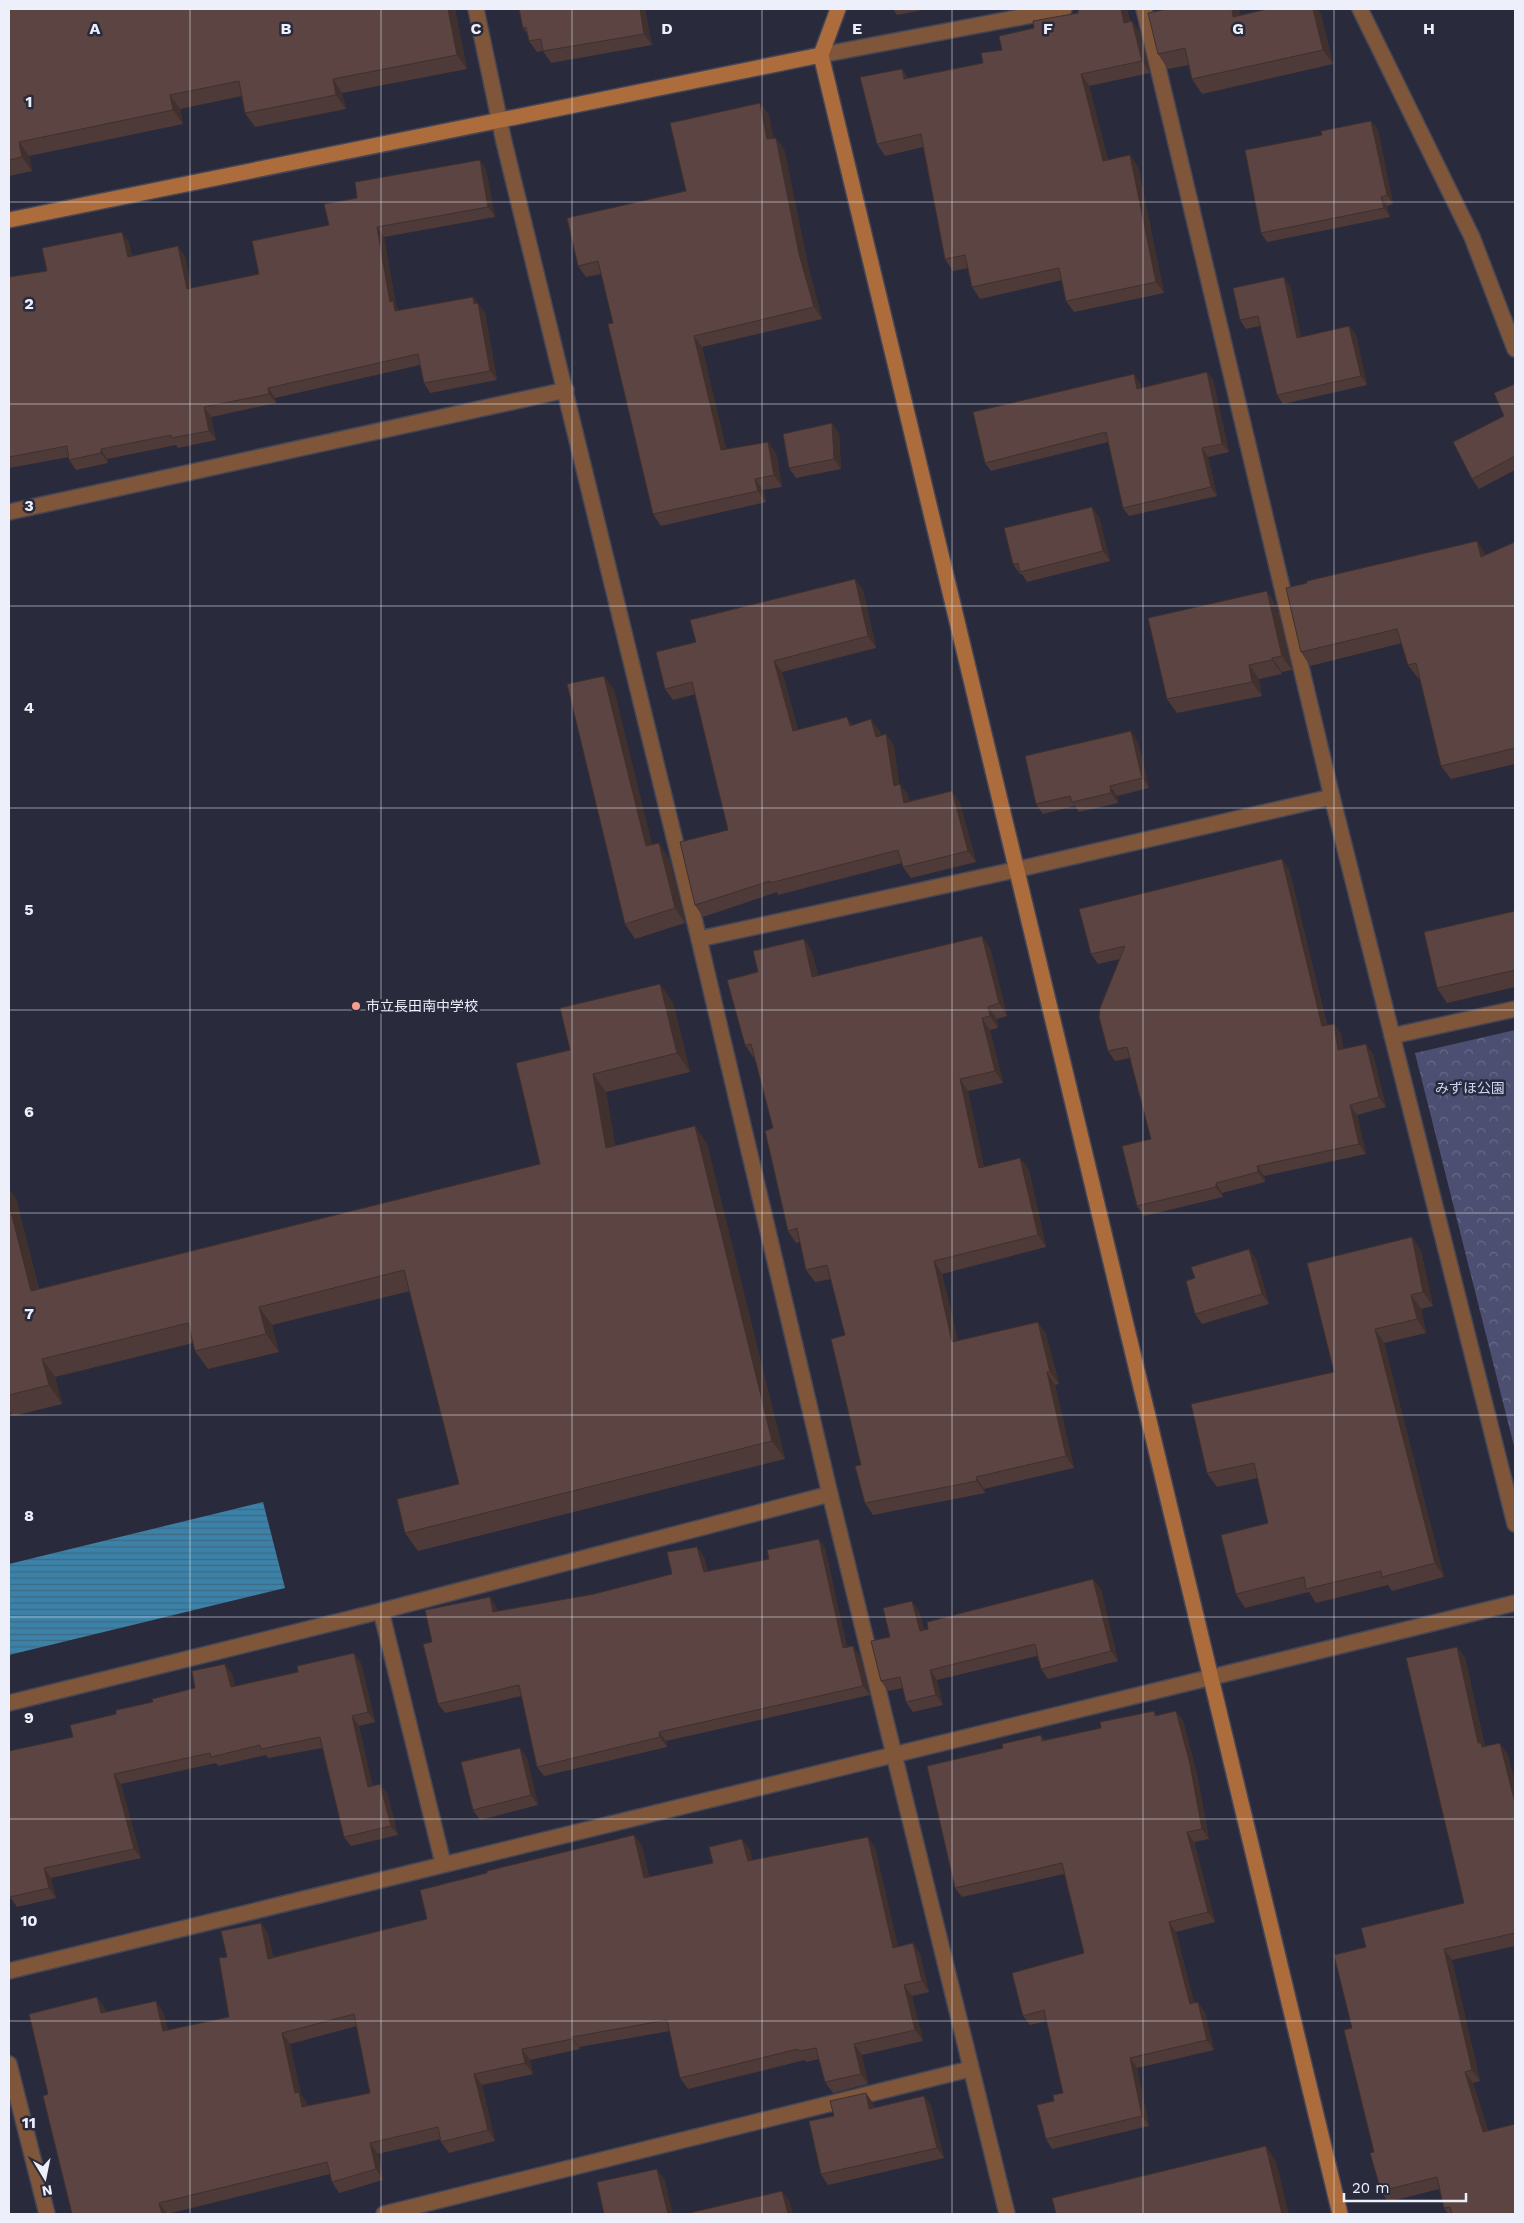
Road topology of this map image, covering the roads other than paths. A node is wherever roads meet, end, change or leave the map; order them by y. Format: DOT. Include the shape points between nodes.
graph roads {
  1 [pos="476,9"];
  2 [pos="838,9"];
  3 [pos="1064,9"];
  4 [pos="1144,9"];
  5 [pos="1360,9"];
  6 [pos="822,55"];
  7 [pos="500,122"];
  8 [pos="9,220"];
  9 [pos="1515,349"];
  10 [pos="566,390"];
  11 [pos="9,512"];
  12 [pos="1332,797"];
  13 [pos="1019,869"];
  14 [pos="699,939"];
  15 [pos="1515,1009"];
  16 [pos="1392,1036"];
  17 [pos="830,1494"];
  18 [pos="1515,1524"];
  19 [pos="1515,1603"];
  20 [pos="381,1611"];
  21 [pos="1209,1679"];
  22 [pos="9,1703"];
  23 [pos="894,1754"];
  24 [pos="443,1863"];
  25 [pos="9,1971"];
  26 [pos="9,2064"];
  27 [pos="970,2069"];
  28 [pos="47,2214"];
  29 [pos="384,2214"];
  30 [pos="1007,2214"];
  31 [pos="1340,2214"];
  1 -- 7 [label="street"];
  2 -- 6 [label="street"];
  3 -- 6 [label="street"];
  4 -- 12 [label="street"];
  5 -- 9 [label="street" via="1472,238"];
  6 -- 7 [label="street"];
  6 -- 13 [label="street"];
  7 -- 8 [label="street"];
  7 -- 10 [label="street"];
  10 -- 11 [label="street"];
  10 -- 14 [label="street"];
  12 -- 13 [label="street"];
  12 -- 16 [label="street"];
  13 -- 14 [label="street"];
  13 -- 21 [label="street"];
  14 -- 17 [label="street"];
  15 -- 16 [label="street"];
  16 -- 18 [label="street"];
  17 -- 20 [label="street"];
  17 -- 23 [label="street"];
  19 -- 21 [label="street"];
  20 -- 22 [label="street"];
  20 -- 24 [label="street"];
  21 -- 23 [label="street"];
  21 -- 31 [label="street"];
  23 -- 24 [label="street"];
  23 -- 27 [label="street"];
  24 -- 25 [label="street"];
  26 -- 28 [label="street"];
  27 -- 29 [label="street"];
  27 -- 30 [label="street"];
}
